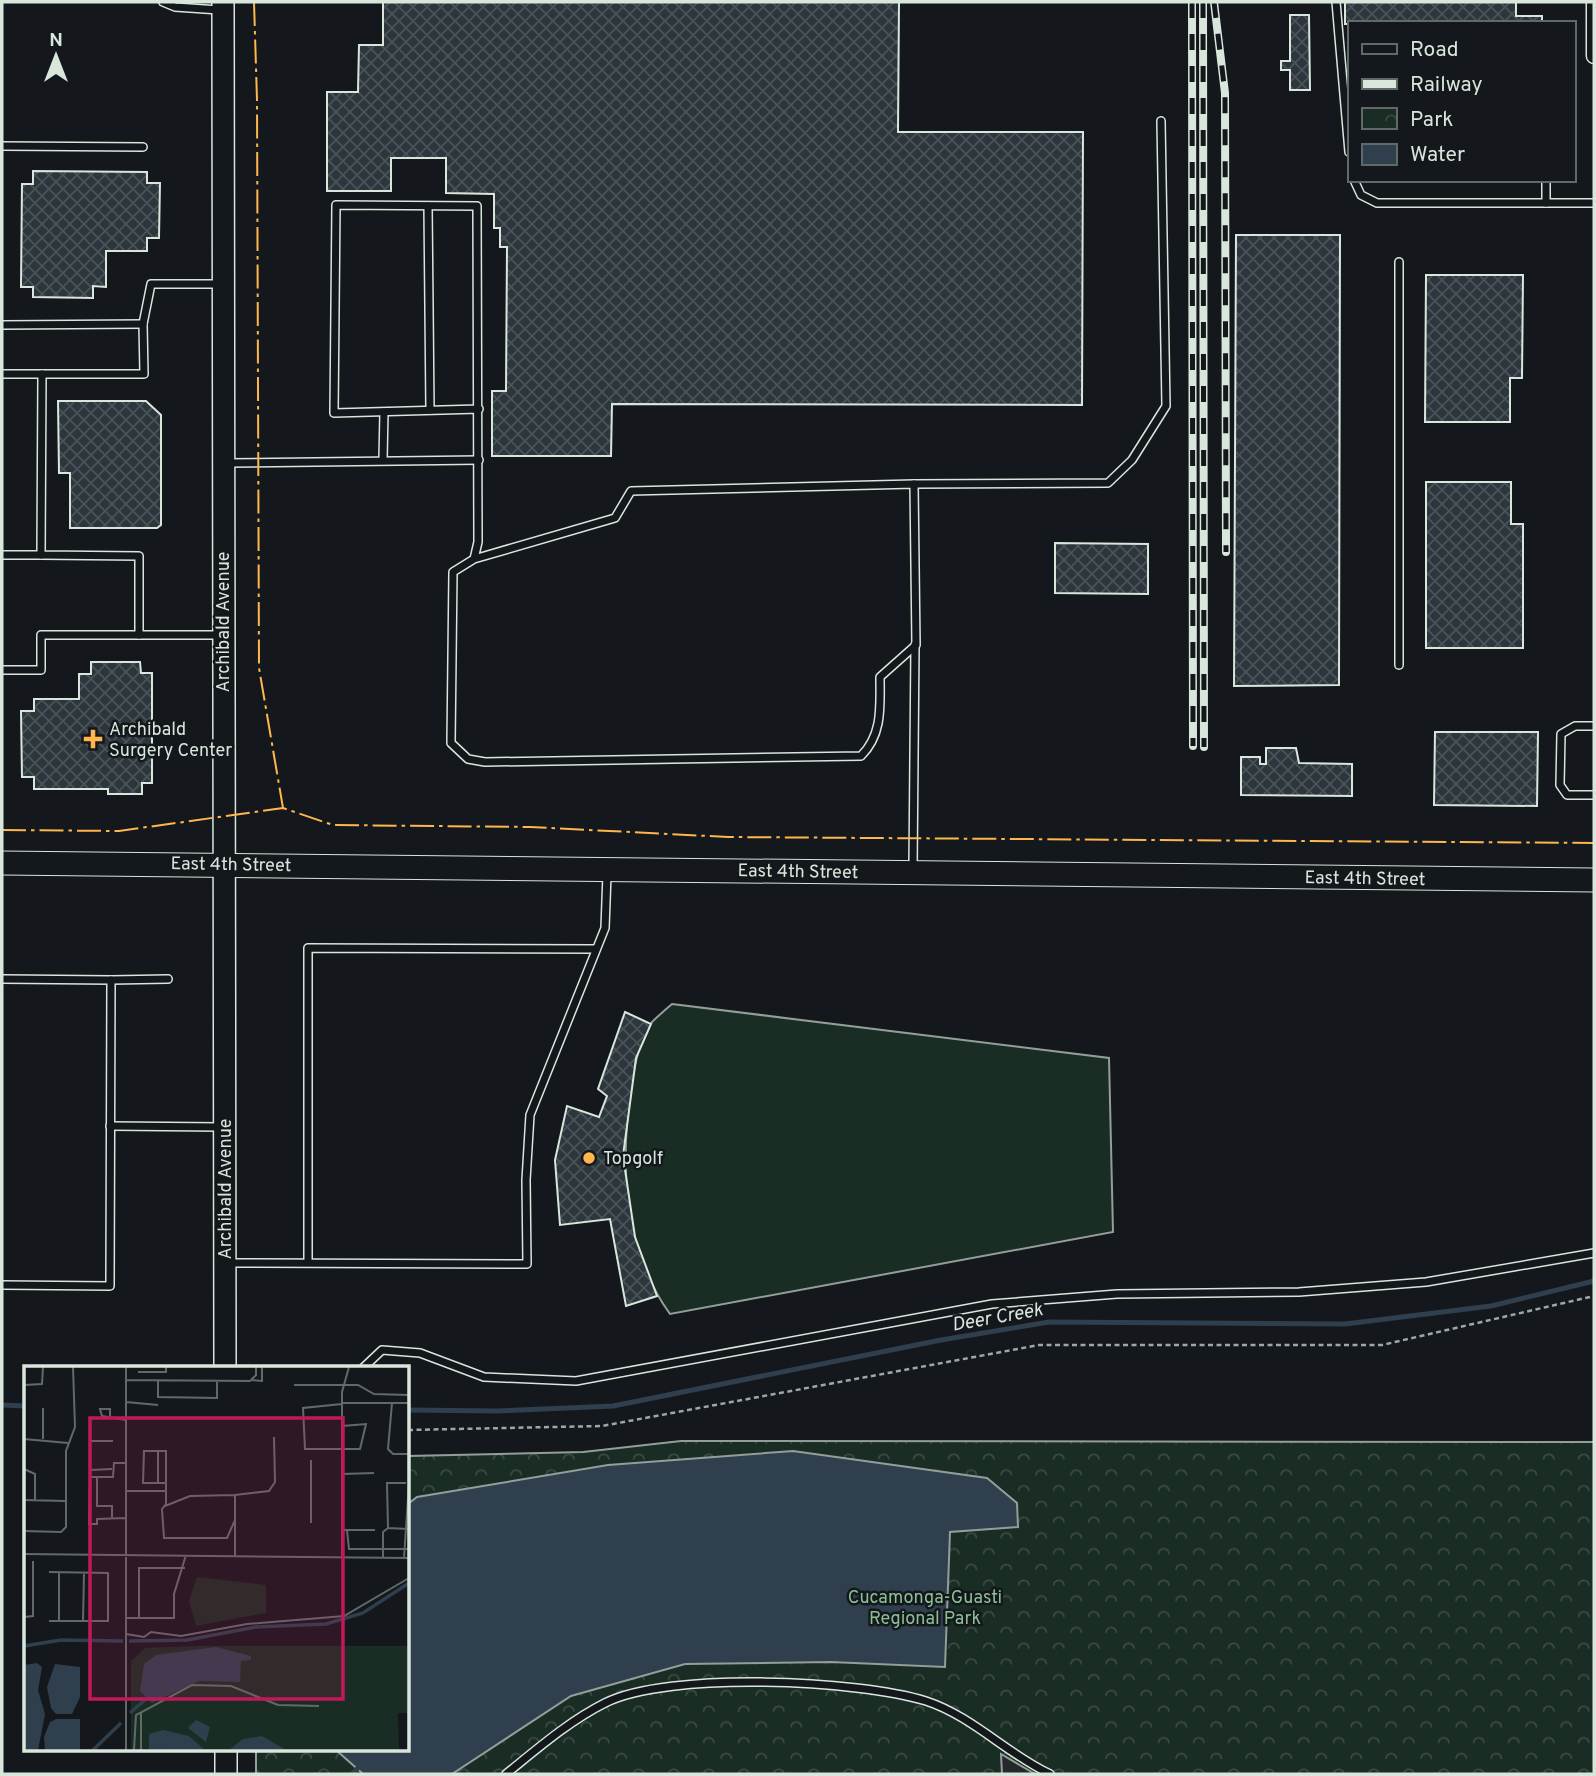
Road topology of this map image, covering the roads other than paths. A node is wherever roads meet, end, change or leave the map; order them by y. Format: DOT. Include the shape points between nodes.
graph roads {
  1 [pos="163,2"];
  2 [pos="1336,2"];
  3 [pos="1594,2"];
  4 [pos="223,6"];
  5 [pos="1594,56"];
  6 [pos="1161,121"];
  7 [pos="1348,140"];
  8 [pos="2,146"];
  9 [pos="143,147"];
  10 [pos="1355,182"];
  11 [pos="1546,182"];
  12 [pos="1546,203"];
  13 [pos="1594,203"];
  14 [pos="428,206"];
  15 [pos="1399,262"];
  16 [pos="223,284"];
  17 [pos="143,324"];
  18 [pos="2,325"];
  19 [pos="2,374"];
  20 [pos="42,374"];
  21 [pos="479,409"];
  22 [pos="430,410"];
  23 [pos="384,412"];
  24 [pos="383,460"];
  25 [pos="479,460"];
  26 [pos="223,463"];
  27 [pos="914,484"];
  28 [pos="2,555"];
  29 [pos="41,555"];
  30 [pos="474,559"];
  31 [pos="139,635"];
  32 [pos="223,635"];
  33 [pos="916,645"];
  34 [pos="1399,665"];
  35 [pos="2,670"];
  36 [pos="1594,726"];
  37 [pos="1594,795"];
  38 [pos="2,863"];
  39 [pos="223,863"];
  40 [pos="607,869"];
  41 [pos="913,872"];
  42 [pos="1594,880"];
  43 [pos="596,950"];
  44 [pos="2,979"];
  45 [pos="169,979"];
  46 [pos="111,980"];
  47 [pos="110,1126"];
  48 [pos="225,1127"];
  49 [pos="1594,1253"];
  50 [pos="308,1261"];
  51 [pos="225,1263"];
  52 [pos="2,1285"];
  53 [pos="225,1366"];
  54 [pos="365,1366"];
  55 [pos="226,1752"];
  56 [pos="226,1774"];
  57 [pos="506,1774"];
  58 [pos="1050,1774"];
  1 -- 4 [label="lane"];
  2 -- 7 [label="lane"];
  3 -- 5 [label="street"];
  4 -- 16 [label="main road, Archibald Avenue"];
  6 -- 27 [label="lane" via="1166,406 1132,460 1108,483"];
  8 -- 9 [label="lane"];
  10 -- 12 [label="lane" via="1361,195 1377,203"];
  11 -- 12 [label="lane"];
  12 -- 13 [label="lane"];
  14 -- 21 [label="lane" via="477,206"];
  14 -- 22 [label="lane"];
  14 -- 23 [label="lane" via="336,205 334,413"];
  15 -- 34 [label="lane"];
  16 -- 17 [label="lane" via="151,284"];
  16 -- 26 [label="main road, Archibald Avenue"];
  17 -- 18 [label="lane"];
  17 -- 20 [label="lane" via="144,374"];
  19 -- 20 [label="lane"];
  20 -- 29 [label="lane"];
  21 -- 22 [label="lane"];
  21 -- 25 [label="lane"];
  22 -- 23 [label="lane"];
  23 -- 24 [label="lane"];
  24 -- 25 [label="lane"];
  24 -- 26 [label="lane"];
  25 -- 30 [label="lane"];
  26 -- 32 [label="main road, Archibald Avenue"];
  27 -- 30 [label="lane" via="631,491 615,518"];
  27 -- 33 [label="lane"];
  28 -- 29 [label="lane"];
  29 -- 31 [label="lane" via="139,556"];
  30 -- 33 [label="lane" via="453,572 451,743 468,760 861,756 873,745 879,725 880,677"];
  31 -- 32 [label="lane"];
  31 -- 35 [label="lane" via="41,635 41,670"];
  32 -- 39 [label="main road, Archibald Avenue"];
  33 -- 41 [label="lane"];
  36 -- 37 [label="lane" via="1575,726 1561,734 1560,785 1567,795"];
  38 -- 39 [label="main road, East 4th Street"];
  39 -- 40 [label="main road, East 4th Street"];
  39 -- 48 [label="main road, Archibald Avenue"];
  40 -- 41 [label="main road, East 4th Street"];
  40 -- 43 [label="lane" via="605,928"];
  41 -- 42 [label="main road, East 4th Street"];
  43 -- 50 [label="lane" via="530,1115 527,1264"];
  43 -- 50 [label="lane" via="308,948"];
  44 -- 46 [label="lane"];
  45 -- 46 [label="lane"];
  46 -- 47 [label="lane"];
  47 -- 48 [label="lane"];
  47 -- 52 [label="lane" via="110,1286"];
  48 -- 51 [label="main road, Archibald Avenue"];
  49 -- 54 [label="lane" via="1426,1282 1298,1292 1116,1294 992,1304 576,1381 484,1377 420,1353 382,1350"];
  50 -- 51 [label="lane"];
  51 -- 53 [label="main road, Archibald Avenue"];
  55 -- 56 [label="main road"];
  57 -- 58 [label="lane" via="563,1728 607,1702 643,1690 677,1685 803,1683 849,1686 929,1702"];
}
